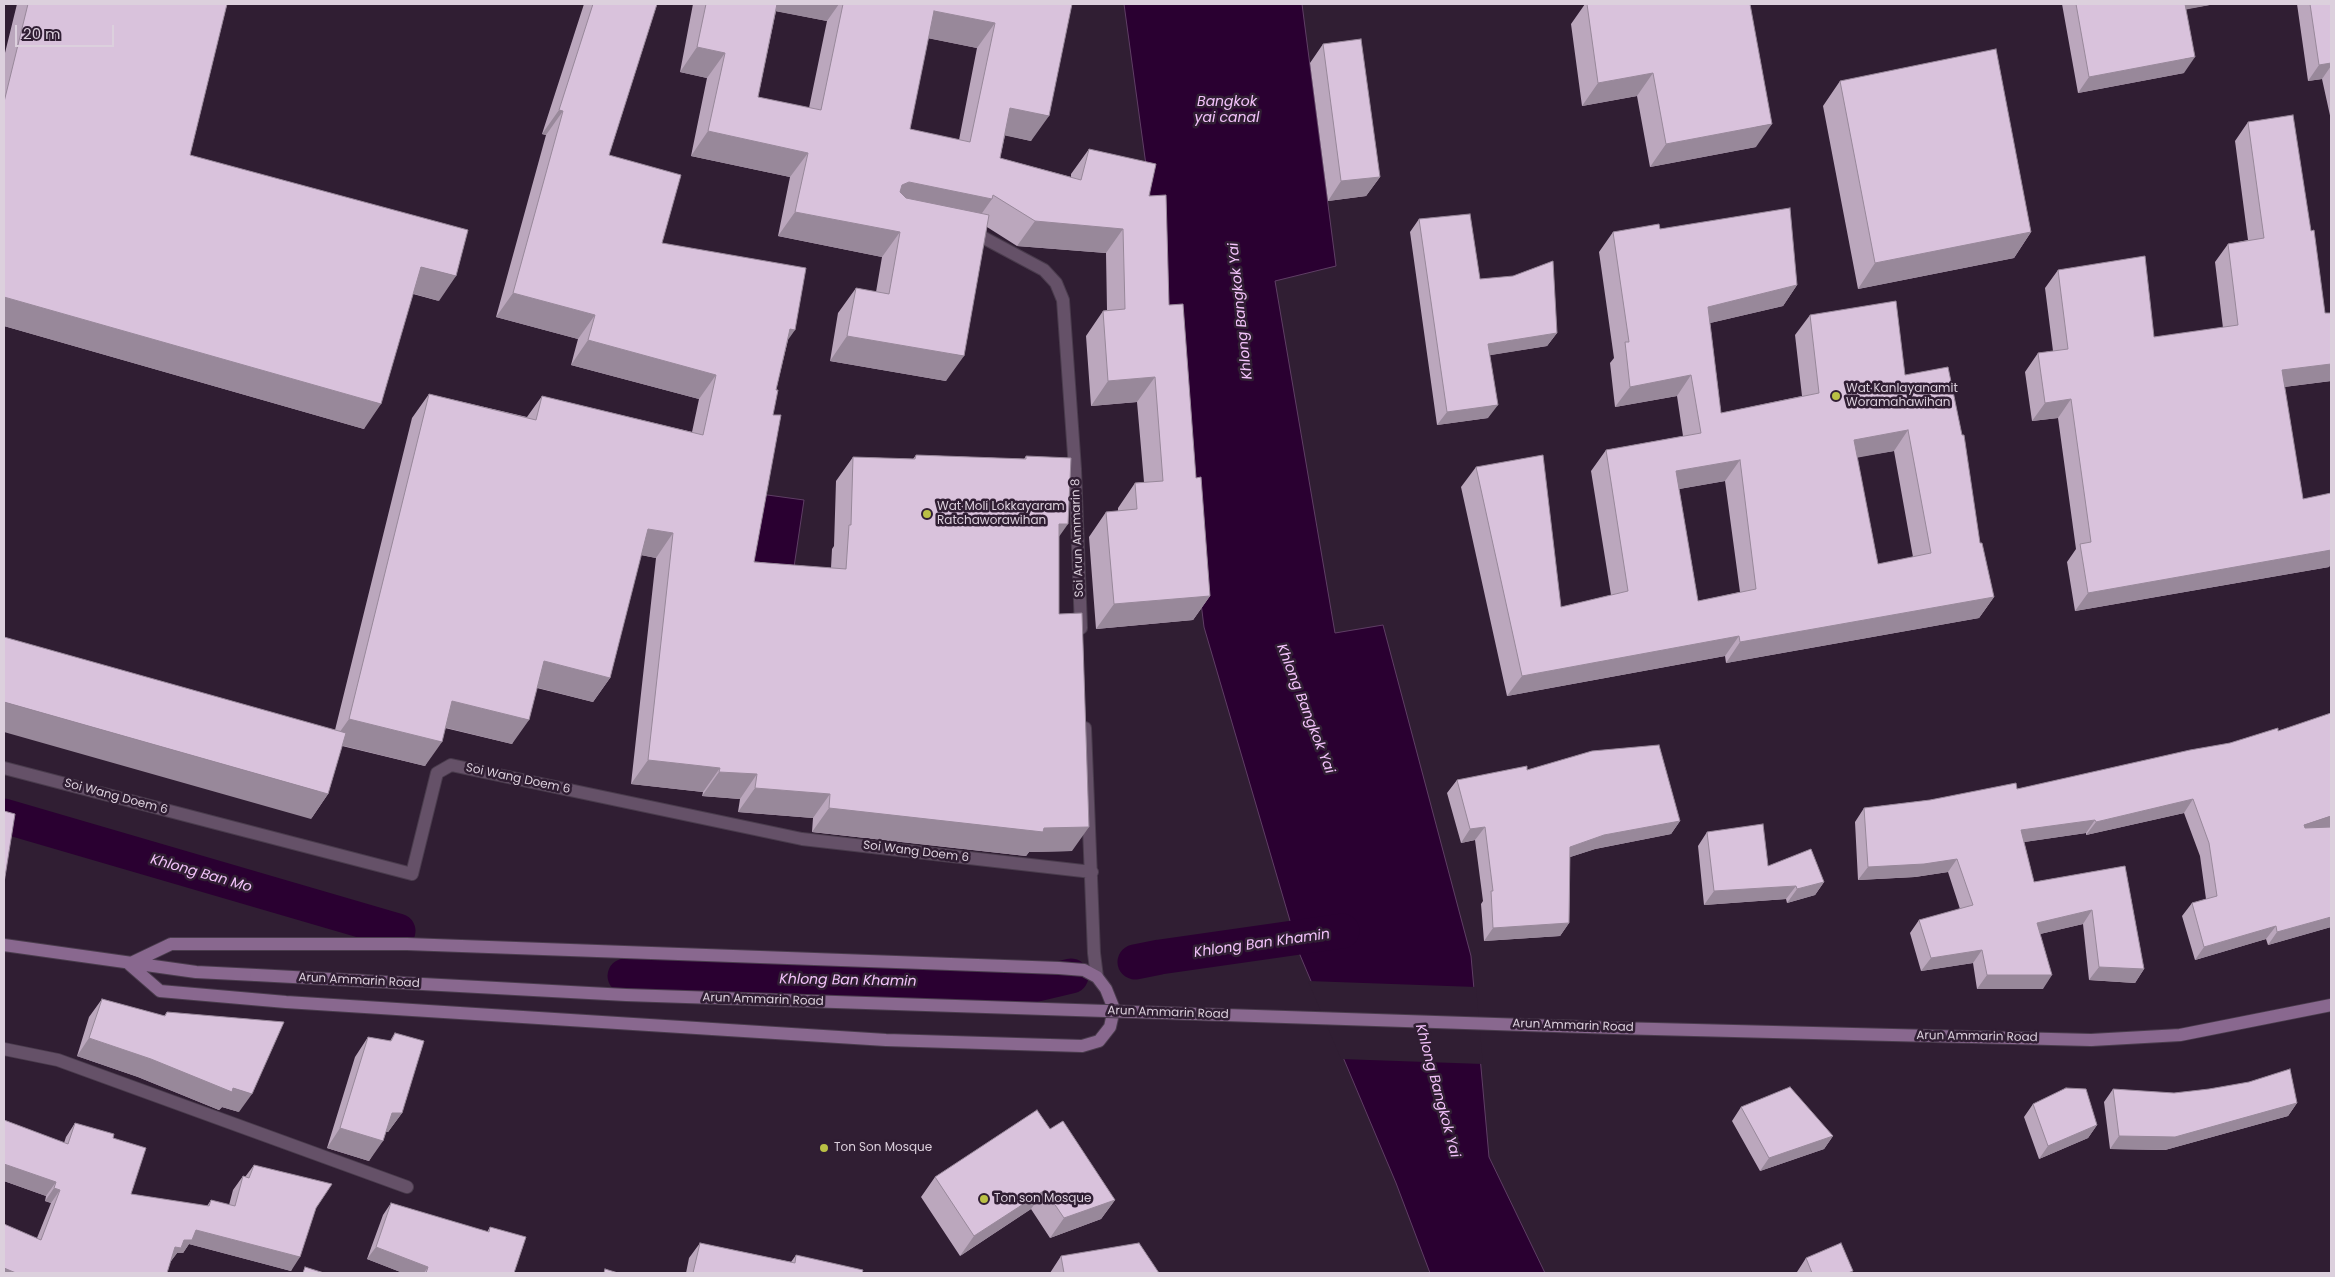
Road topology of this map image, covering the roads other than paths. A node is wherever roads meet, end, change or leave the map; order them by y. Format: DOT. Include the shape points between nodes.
graph roads {
  1 [pos="957,228"];
  2 [pos="1082,636"];
  3 [pos="1085,715"];
  4 [pos="4,768"];
  5 [pos="1092,872"];
  6 [pos="4,945"];
  7 [pos="129,964"];
  8 [pos="1096,977"];
  9 [pos="2331,1005"];
  10 [pos="4,1049"];
  11 [pos="407,1187"];
  1 -- 2 [label="street, Soi Arun Ammarin 8" via="976,232 1044,270 1056,283 1063,300"];
  3 -- 5 [label="street"];
  4 -- 5 [label="street, Soi Wang Doem 6" via="412,874 437,773 451,765 802,839"];
  5 -- 8 [label="street"];
  6 -- 7 [label="main road, Arun Ammarin Road"];
  7 -- 8 [label="main road" via="170,944 407,944 1059,968 1084,970"];
  7 -- 8 [label="main road" via="160,991 286,1002 886,1040 1082,1046 1099,1041 1110,1028 1114,1009 1106,989"];
  7 -- 9 [label="main road, Arun Ammarin Road, bridge" via="256,976 646,996 1614,1028 2091,1040 2180,1036"];
  10 -- 11 [label="street" via="58,1060"];
}
